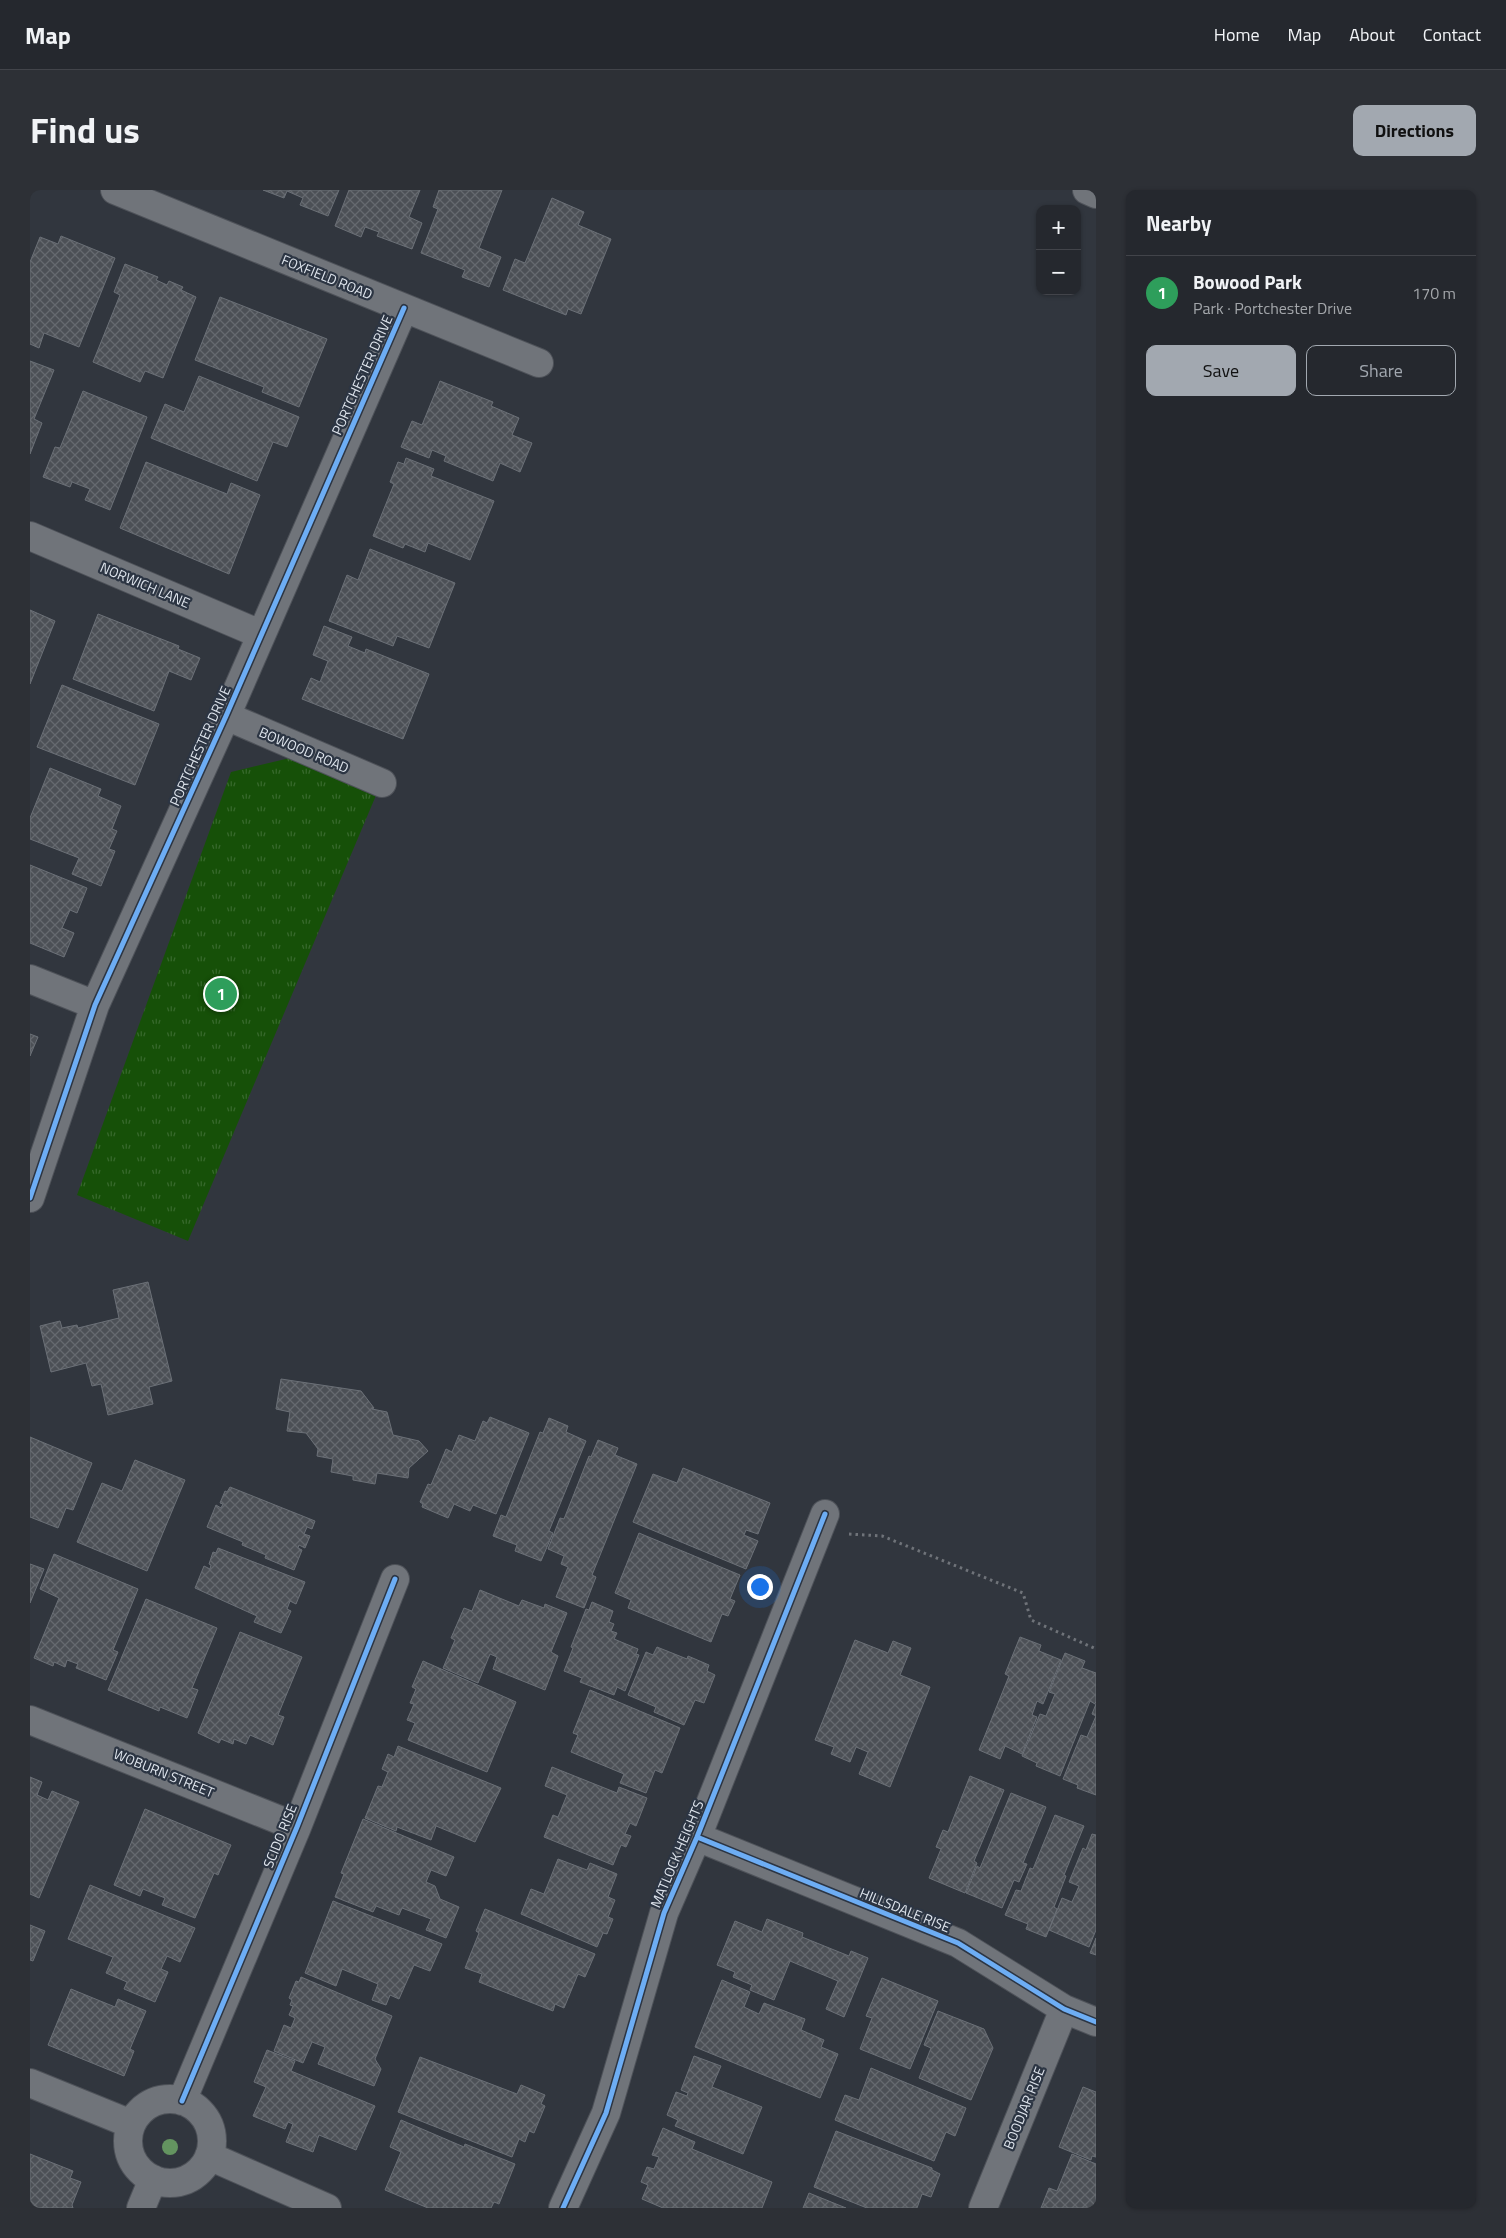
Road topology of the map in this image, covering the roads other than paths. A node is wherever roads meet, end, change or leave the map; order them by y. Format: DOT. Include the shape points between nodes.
graph roads {
  1 [pos="115,190"];
  2 [pos="1087,190"];
  3 [pos="1096,194"];
  4 [pos="404,308"];
  5 [pos="539,363"];
  6 [pos="30,536"];
  7 [pos="260,634"];
  8 [pos="226,716"];
  9 [pos="382,783"];
  10 [pos="30,979"];
  11 [pos="95,1005"];
  12 [pos="30,1198"];
  13 [pos="821,1524"];
  14 [pos="395,1579"];
  15 [pos="30,1720"];
  16 [pos="297,1827"];
  17 [pos="697,1837"];
  18 [pos="1064,2009"];
  19 [pos="1096,2022"];
  20 [pos="30,2083"];
  21 [pos="182,2100"];
  22 [pos="131,2124"];
  23 [pos="208,2156"];
  24 [pos="153,2179"];
  25 [pos="140,2208"];
  26 [pos="327,2208"];
  27 [pos="563,2208"];
  28 [pos="984,2208"];
  1 -- 4 [label="street, FOXFIELD ROAD"];
  2 -- 3 [label="street"];
  4 -- 5 [label="street, FOXFIELD ROAD"];
  4 -- 7 [label="street, PORTCHESTER DRIVE"];
  6 -- 7 [label="street, NORWICH LANE"];
  7 -- 8 [label="street, PORTCHESTER DRIVE"];
  8 -- 9 [label="street, BOWOOD ROAD"];
  8 -- 11 [label="street, PORTCHESTER DRIVE"];
  10 -- 11 [label="street"];
  11 -- 12 [label="street, PORTCHESTER DRIVE"];
  13 -- 17 [label="street, MATLOCK HEIGHTS"];
  14 -- 16 [label="street, SCIDO RISE"];
  15 -- 16 [label="street, WOBURN STREET"];
  16 -- 21 [label="street, SCIDO RISE"];
  17 -- 18 [label="street, HILLSDALE RISE" via="958,1943"];
  17 -- 27 [label="street, MATLOCK HEIGHTS" via="664,1913 606,2113"];
  18 -- 19 [label="street, HILLSDALE RISE"];
  18 -- 28 [label="street, BOODJAR RISE"];
  20 -- 22 [label="street"];
  21 -- 22 [label="street" via="152,2103 139,2112"];
  21 -- 23 [label="street" via="194,2107 207,2123 212,2143"];
  22 -- 24 [label="street" via="128,2140 131,2156 140,2170"];
  23 -- 24 [label="street" via="202,2168 192,2176 179,2181"];
  23 -- 26 [label="street"];
  24 -- 25 [label="street"];
}
